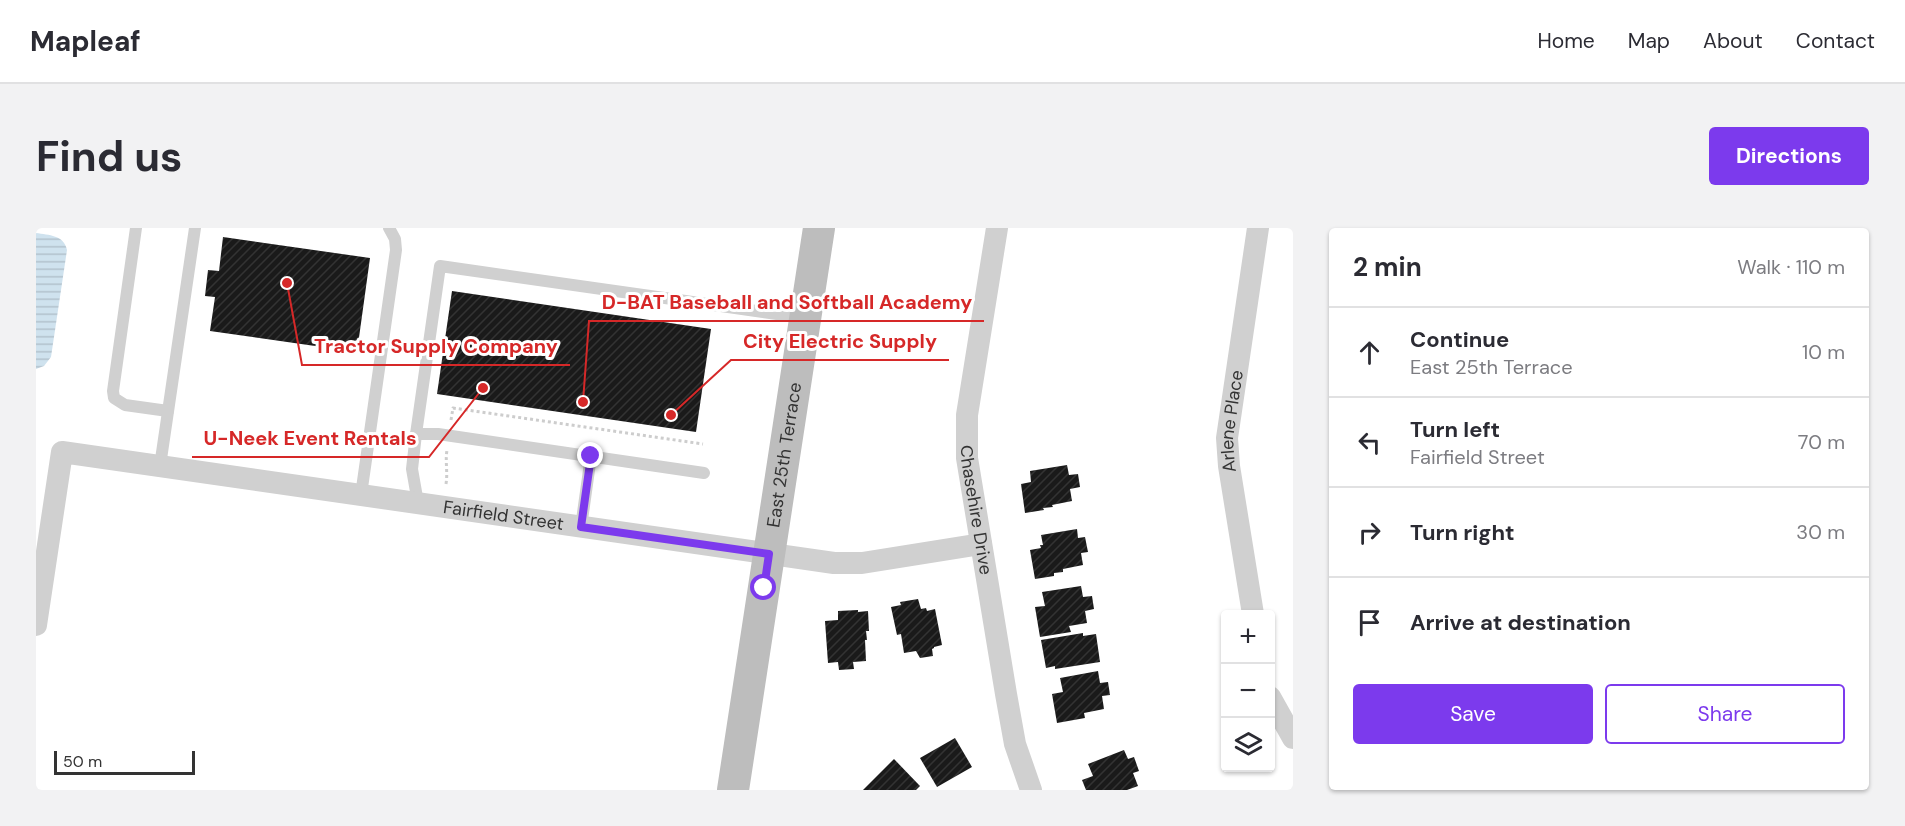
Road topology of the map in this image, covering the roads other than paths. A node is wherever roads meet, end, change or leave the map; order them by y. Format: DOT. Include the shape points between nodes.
graph roads {
  1 [pos="136,228"];
  2 [pos="195,228"];
  3 [pos="389,228"];
  4 [pos="819,228"];
  5 [pos="997,228"];
  6 [pos="1258,228"];
  7 [pos="806,318"];
  8 [pos="168,411"];
  9 [pos="416,434"];
  10 [pos="591,456"];
  11 [pos="160,466"];
  12 [pos="704,473"];
  13 [pos="361,495"];
  14 [pos="418,503"];
  15 [pos="581,527"];
  16 [pos="981,544"];
  17 [pos="769,554"];
  18 [pos="1252,610"];
  19 [pos="36,625"];
  20 [pos="1275,707"];
  21 [pos="1293,738"];
  22 [pos="734,790"];
  23 [pos="1031,790"];
  1 -- 8 [label="lane" via="114,398 125,405"];
  2 -- 8 [label="lane"];
  3 -- 13 [label="lane" via="396,250"];
  4 -- 7 [label="street, East 25th Terrace"];
  5 -- 16 [label="street, Chasehire Drive" via="967,415 967,458"];
  6 -- 18 [label="street, Arlene Place" via="1227,438"];
  7 -- 9 [label="lane" via="440,266"];
  7 -- 17 [label="street, East 25th Terrace"];
  8 -- 11 [label="lane"];
  9 -- 10 [label="lane" via="449,435"];
  9 -- 14 [label="lane" via="412,469"];
  10 -- 12 [label="lane"];
  10 -- 15 [label="lane"];
  11 -- 13 [label="street, Fairfield Street"];
  11 -- 19 [label="street, Fairfield Street" via="62,452"];
  13 -- 14 [label="street, Fairfield Street"];
  14 -- 15 [label="street, Fairfield Street"];
  15 -- 17 [label="street, Fairfield Street"];
  16 -- 17 [label="street, Fairfield Street" via="862,563"];
  16 -- 23 [label="street, Chasehire Drive" via="1015,744"];
  17 -- 22 [label="street, East 25th Terrace"];
  20 -- 21 [label="street"];
}
